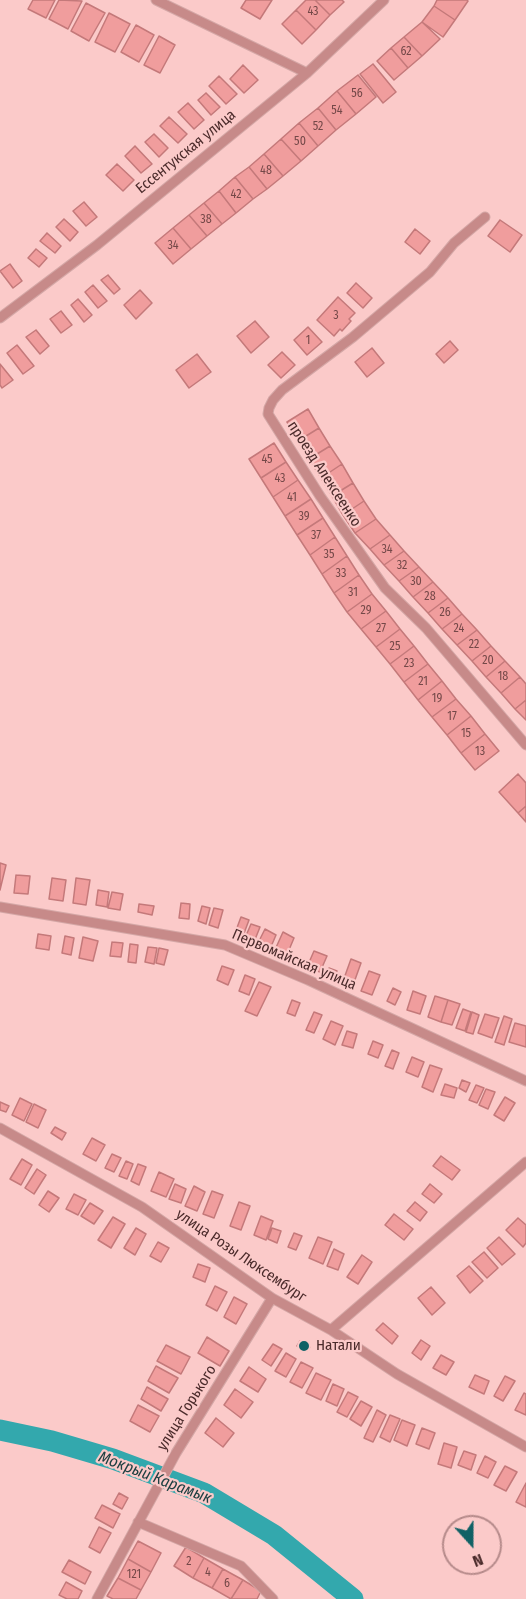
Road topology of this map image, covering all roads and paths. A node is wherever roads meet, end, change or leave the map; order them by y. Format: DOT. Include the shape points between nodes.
graph roads {
  1 [pos="156,0"];
  2 [pos="384,0"];
  3 [pos="307,73"];
  4 [pos="485,218"];
  5 [pos="0,318"];
  6 [pos="526,745"];
  7 [pos="0,907"];
  8 [pos="526,1081"];
  9 [pos="0,1128"];
  10 [pos="526,1162"];
  11 [pos="272,1298"];
  12 [pos="331,1330"];
  13 [pos="526,1447"];
  14 [pos="138,1522"];
  15 [pos="97,1599"];
  16 [pos="273,1599"];
  1 -- 3 [label="street"];
  2 -- 3 [label="street, Ессентукская улица"];
  3 -- 5 [label="street, Ессентукская улица" via="97,245"];
  4 -- 6 [label="street, проезд Алексеенко" via="454,243 430,272 282,390 268,414 385,588 426,628"];
  7 -- 8 [label="street, Первомайская улица" via="225,945"];
  9 -- 11 [label="street, улица Розы Люксембург" via="142,1206"];
  10 -- 12 [label="street"];
  11 -- 12 [label="street, улица Розы Люксембург"];
  11 -- 14 [label="street, улица Горького"];
  12 -- 13 [label="street, улица Розы Люксембург" via="397,1374"];
  14 -- 15 [label="street, улица Горького"];
  14 -- 16 [label="street" via="241,1566"];
}
